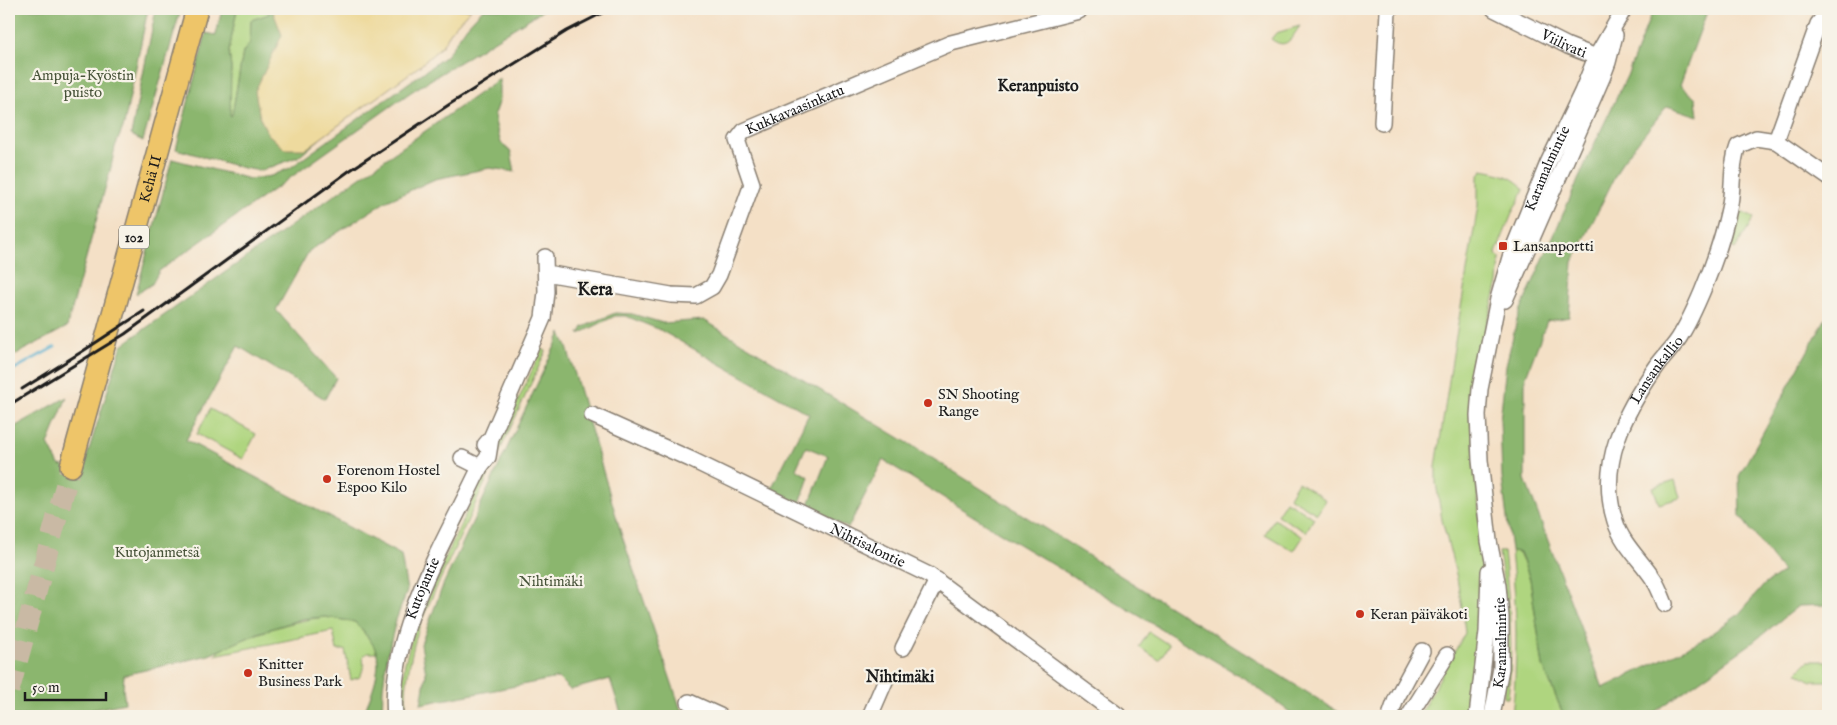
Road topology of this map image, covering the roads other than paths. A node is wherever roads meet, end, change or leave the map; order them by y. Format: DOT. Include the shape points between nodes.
graph roads {
  1 [pos="197,9"];
  2 [pos="1494,9"];
  3 [pos="1389,10"];
  4 [pos="1080,11"];
  5 [pos="1828,11"];
  6 [pos="1621,14"];
  7 [pos="1602,59"];
  8 [pos="1382,123"];
  9 [pos="1776,141"];
  10 [pos="1828,177"];
  11 [pos="545,257"];
  12 [pos="546,273"];
  13 [pos="592,415"];
  14 [pos="462,458"];
  15 [pos="71,466"];
  16 [pos="480,467"];
  17 [pos="1489,541"];
  18 [pos="937,580"];
  19 [pos="1666,604"];
  20 [pos="903,648"];
  21 [pos="1422,651"];
  22 [pos="1447,654"];
  23 [pos="886,679"];
  24 [pos="1479,701"];
  25 [pos="689,702"];
  26 [pos="395,716"];
  27 [pos="720,716"];
  28 [pos="870,716"];
  29 [pos="1119,716"];
  30 [pos="1390,716"];
  31 [pos="1409,716"];
  32 [pos="1472,716"];
  33 [pos="1476,716"];
  34 [pos="1492,716"];
  1 -- 15 [label="highway, Kehä II / 102"];
  2 -- 7 [label="street, Viilivati"];
  3 -- 8 [label="street"];
  4 -- 12 [label="street, Kukkavaasinkatu" via="952,43 744,131 737,140 752,184 719,276 712,287 696,296 671,295"];
  5 -- 9 [label="street" via="1818,24"];
  6 -- 7 [label="street, Karamalmintie"];
  7 -- 17 [label="street, Karamalmintie" via="1523,263 1494,323 1478,415"];
  9 -- 10 [label="street"];
  9 -- 19 [label="street, Lansankallio" via="1756,138 1738,146 1730,208 1702,292 1682,334 1623,419 1615,447 1609,479 1615,523"];
  11 -- 12 [label="street, Kutojantie"];
  12 -- 16 [label="street, Kutojantie" via="543,318 491,438 488,458"];
  13 -- 18 [label="street, Nihtisalontie" via="690,459"];
  14 -- 16 [label="street"];
  16 -- 26 [label="street, Kutojantie" via="405,632 398,668"];
  17 -- 24 [label="street, Karamalmintie" via="1487,632"];
  17 -- 34 [label="street, Karamalmintie" via="1501,617 1501,668"];
  18 -- 20 [label="street"];
  18 -- 29 [label="street, Nihtisalontie"];
  21 -- 30 [label="street"];
  22 -- 31 [label="street"];
  23 -- 28 [label="street"];
  24 -- 32 [label="street, Karamalmintie"];
  24 -- 33 [label="street, Karamalmintie"];
  25 -- 27 [label="street"];
}
